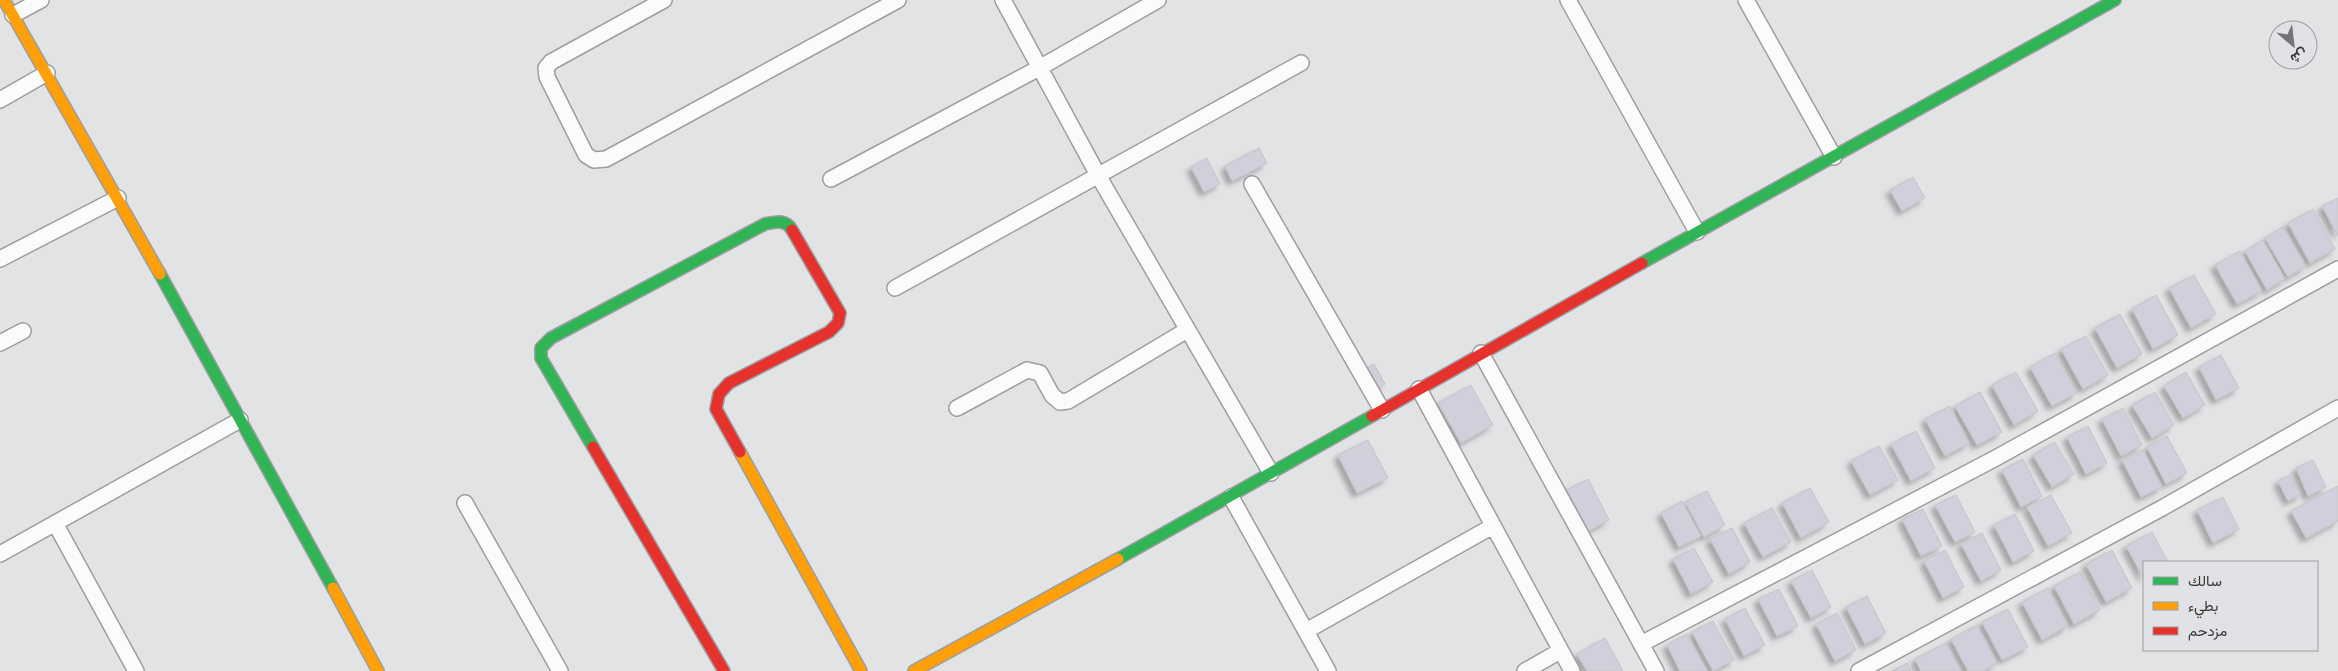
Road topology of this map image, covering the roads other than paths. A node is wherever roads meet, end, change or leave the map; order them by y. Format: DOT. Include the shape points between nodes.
graph roads {
  1 [pos="4,0"];
  2 [pos="40,0"];
  3 [pos="664,0"];
  4 [pos="898,0"];
  5 [pos="1003,0"];
  6 [pos="1158,0"];
  7 [pos="1568,0"];
  8 [pos="1746,0"];
  9 [pos="2116,0"];
  10 [pos="13,15"];
  11 [pos="1301,63"];
  12 [pos="1041,67"];
  13 [pos="47,74"];
  14 [pos="0,100"];
  15 [pos="1834,156"];
  16 [pos="1099,176"];
  17 [pos="831,179"];
  18 [pos="1252,184"];
  19 [pos="118,198"];
  20 [pos="1697,232"];
  21 [pos="0,259"];
  22 [pos="2338,269"];
  23 [pos="895,288"];
  24 [pos="1187,330"];
  25 [pos="23,331"];
  26 [pos="0,343"];
  27 [pos="1481,353"];
  28 [pos="1419,389"];
  29 [pos="957,408"];
  30 [pos="2338,408"];
  31 [pos="1382,410"];
  32 [pos="240,420"];
  33 [pos="1271,473"];
  34 [pos="1231,497"];
  35 [pos="465,503"];
  36 [pos="55,523"];
  37 [pos="1493,526"];
  38 [pos="0,554"];
  39 [pos="1306,631"];
  40 [pos="1641,644"];
  41 [pos="1560,651"];
  42 [pos="136,671"];
  43 [pos="378,671"];
  44 [pos="560,671"];
  45 [pos="724,671"];
  46 [pos="861,671"];
  47 [pos="914,671"];
  48 [pos="1328,671"];
  49 [pos="1525,671"];
  50 [pos="1572,671"];
  51 [pos="1656,671"];
  52 [pos="1860,671"];
  1 -- 10 [label="street"];
  2 -- 10 [label="street"];
  3 -- 4 [label="street" via="551,62 546,68 547,77 586,155 594,160 606,158"];
  5 -- 12 [label="street"];
  6 -- 12 [label="street"];
  7 -- 20 [label="street"];
  8 -- 15 [label="street"];
  9 -- 15 [label="street"];
  10 -- 13 [label="street"];
  11 -- 16 [label="street"];
  12 -- 16 [label="street"];
  12 -- 17 [label="street"];
  13 -- 14 [label="street"];
  13 -- 19 [label="street"];
  15 -- 20 [label="street"];
  16 -- 23 [label="street"];
  16 -- 24 [label="street"];
  18 -- 31 [label="street"];
  19 -- 21 [label="street"];
  19 -- 32 [label="street"];
  20 -- 27 [label="street"];
  22 -- 40 [label="street" via="1994,459"];
  24 -- 29 [label="street" via="1068,401 1060,402 1052,395 1040,373 1028,370"];
  24 -- 33 [label="street"];
  25 -- 26 [label="street"];
  27 -- 28 [label="street"];
  27 -- 40 [label="street"];
  28 -- 31 [label="street"];
  28 -- 37 [label="street"];
  30 -- 52 [label="street"];
  31 -- 33 [label="street"];
  32 -- 36 [label="street"];
  32 -- 43 [label="street"];
  33 -- 34 [label="street"];
  34 -- 39 [label="street"];
  34 -- 47 [label="street"];
  35 -- 44 [label="street"];
  36 -- 38 [label="street"];
  36 -- 42 [label="street"];
  37 -- 39 [label="street"];
  37 -- 41 [label="street"];
  39 -- 48 [label="street"];
  40 -- 51 [label="street"];
  41 -- 49 [label="street"];
  41 -- 50 [label="street"];
  45 -- 46 [label="street" via="541,358 541,348 552,338 756,228 779,220 789,225 840,312 838,323 829,332 728,383 719,394 716,409"];
}
